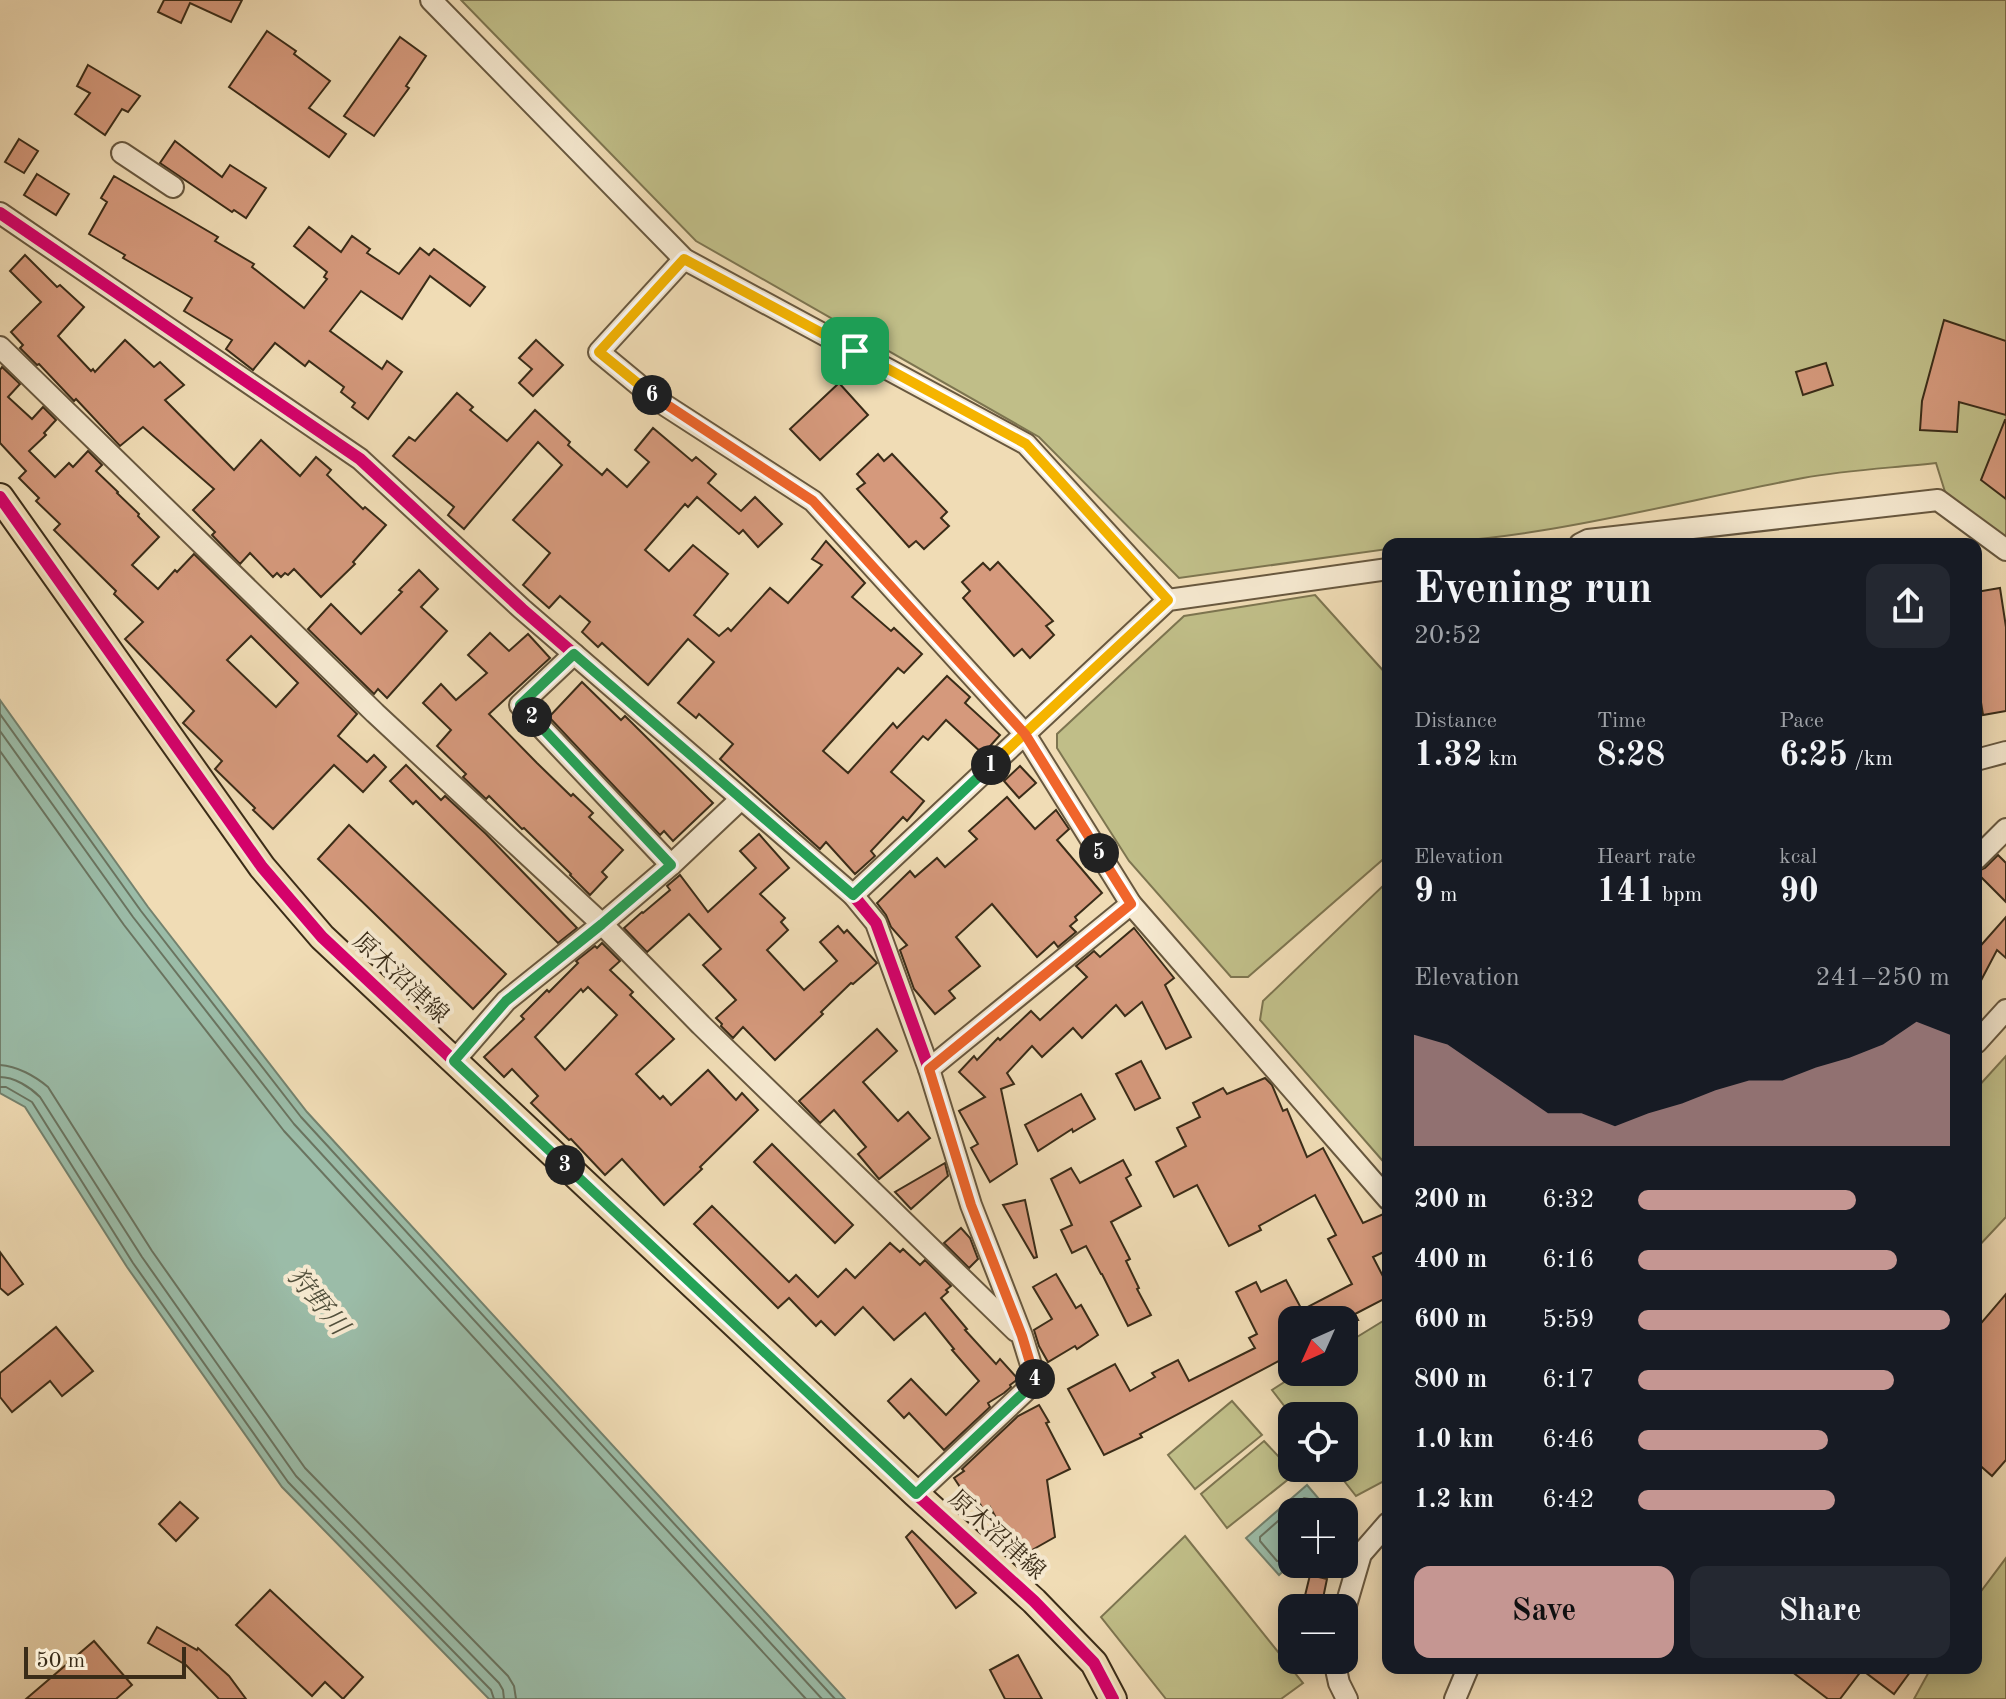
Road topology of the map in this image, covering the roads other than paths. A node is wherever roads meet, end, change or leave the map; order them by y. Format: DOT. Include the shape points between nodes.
graph roads {
  1 [pos="431,0"];
  2 [pos="122,153"];
  3 [pos="173,187"];
  4 [pos="0,213"];
  5 [pos="684,259"];
  6 [pos="0,347"];
  7 [pos="0,497"];
  8 [pos="1606,538"];
  9 [pos="2006,550"];
  10 [pos="1382,570"];
  11 [pos="1168,600"];
  12 [pos="574,654"];
  13 [pos="1025,734"];
  14 [pos="2006,752"];
  15 [pos="1982,758"];
  16 [pos="741,799"];
  17 [pos="2006,829"];
  18 [pos="1982,853"];
  19 [pos="671,865"];
  20 [pos="853,895"];
  21 [pos="1131,904"];
  22 [pos="602,924"];
  23 [pos="2006,1010"];
  24 [pos="1982,1036"];
  25 [pos="454,1061"];
  26 [pos="929,1069"];
  27 [pos="1382,1192"];
  28 [pos="1022,1336"];
  29 [pos="916,1494"];
  30 [pos="1382,1530"];
  31 [pos="1349,1594"];
  32 [pos="1337,1674"];
  33 [pos="1465,1674"];
  34 [pos="1113,1699"];
  35 [pos="1347,1699"];
  36 [pos="1455,1699"];
  1 -- 5 [label="street"];
  2 -- 3 [label="street"];
  4 -- 12 [label="street" via="360,459"];
  5 -- 11 [label="street" via="1026,444"];
  5 -- 13 [label="street" via="599,352 657,400 813,501"];
  6 -- 22 [label="street" via="375,713"];
  7 -- 25 [label="main road, 原木沼津線" via="262,867 322,937"];
  8 -- 9 [label="street" via="1938,500"];
  10 -- 11 [label="street"];
  11 -- 13 [label="street"];
  12 -- 16 [label="street"];
  12 -- 19 [label="street" via="520,705"];
  13 -- 20 [label="street"];
  13 -- 21 [label="street"];
  14 -- 15 [label="street"];
  16 -- 19 [label="street"];
  16 -- 20 [label="street"];
  17 -- 18 [label="street"];
  19 -- 22 [label="street"];
  20 -- 26 [label="street" via="876,923"];
  21 -- 26 [label="street"];
  21 -- 27 [label="street"];
  22 -- 25 [label="street" via="506,1001"];
  22 -- 28 [label="street"];
  23 -- 24 [label="street"];
  25 -- 29 [label="main road, 原木沼津線"];
  26 -- 28 [label="street" via="971,1205"];
  28 -- 29 [label="street" via="1036,1381"];
  29 -- 34 [label="main road, 原木沼津線" via="1094,1663"];
  30 -- 31 [label="street" via="1361,1554"];
  32 -- 35 [label="street"];
  33 -- 36 [label="street"];
}
